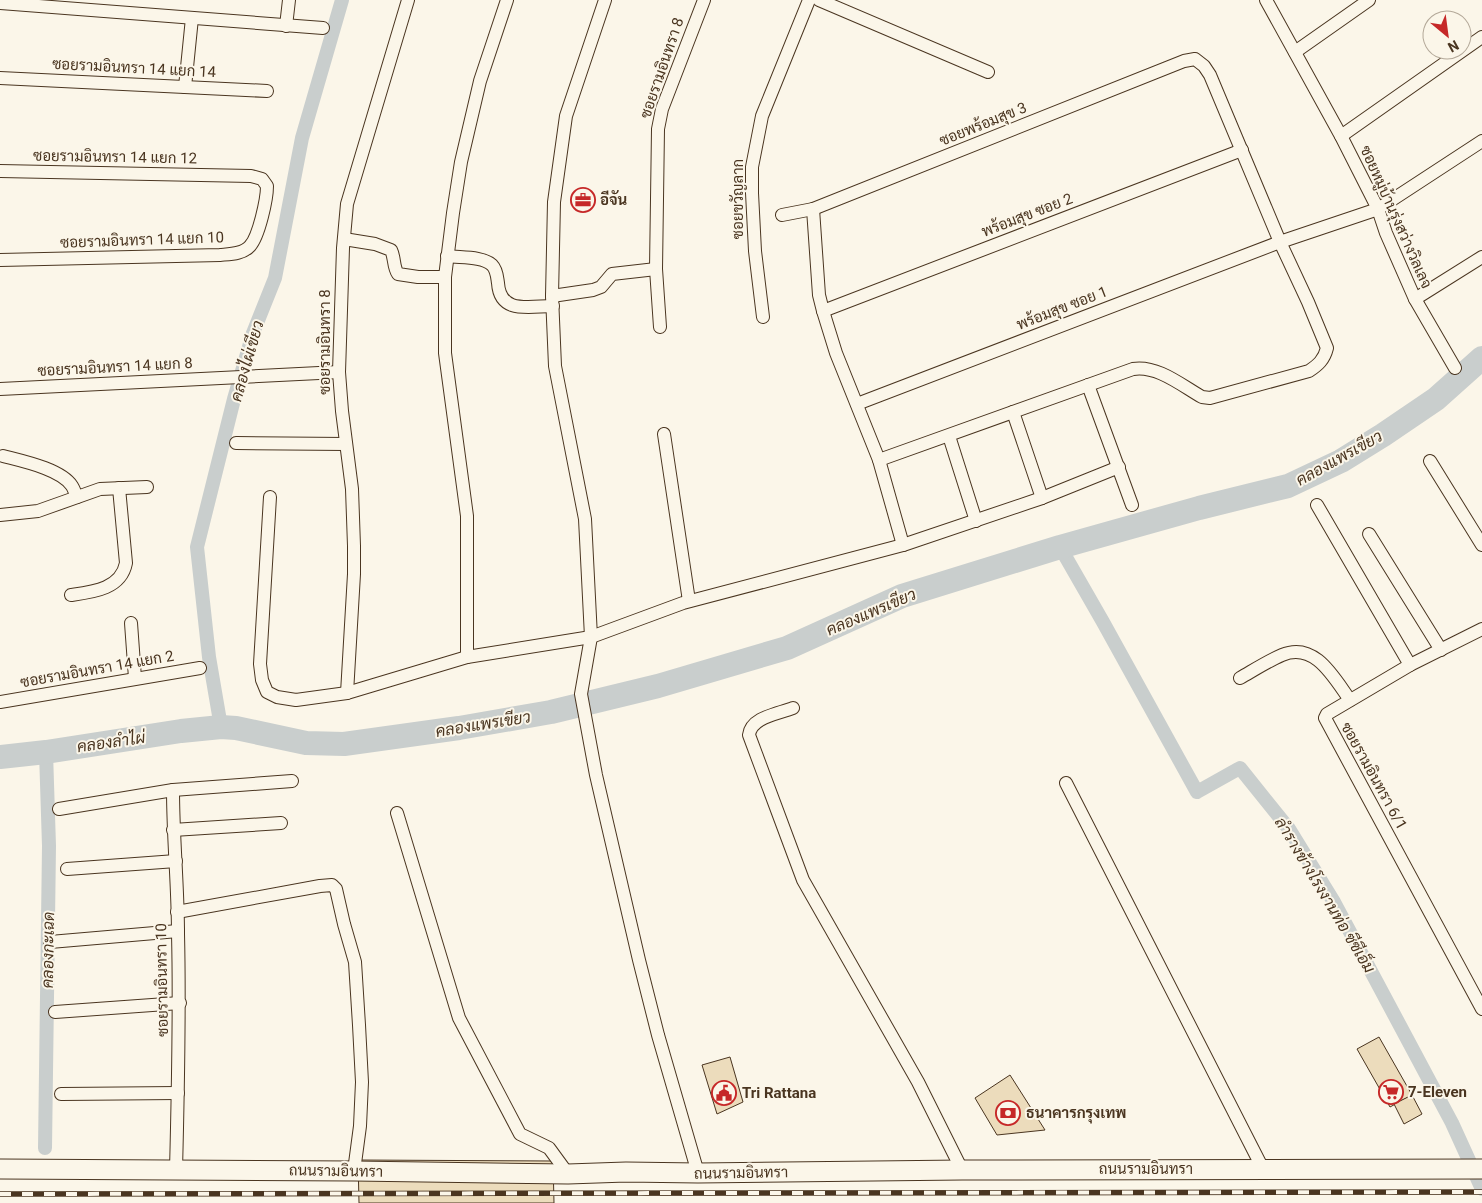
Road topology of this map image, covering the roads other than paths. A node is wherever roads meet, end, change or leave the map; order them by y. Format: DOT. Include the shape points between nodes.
graph roads {
  1 [pos="289,0"];
  2 [pos="408,0"];
  3 [pos="507,0"];
  4 [pos="605,0"];
  5 [pos="704,0"];
  6 [pos="809,0"];
  7 [pos="819,0"];
  8 [pos="1266,0"];
  9 [pos="1369,0"];
  10 [pos="0,3"];
  11 [pos="192,18"];
  12 [pos="286,26"];
  13 [pos="323,28"];
  14 [pos="1482,37"];
  15 [pos="1295,52"];
  16 [pos="988,72"];
  17 [pos="0,78"];
  18 [pos="185,87"];
  19 [pos="267,91"];
  20 [pos="1341,136"];
  21 [pos="1482,141"];
  22 [pos="1242,150"];
  23 [pos="0,171"];
  24 [pos="813,209"];
  25 [pos="1378,209"];
  26 [pos="262,214"];
  27 [pos="782,215"];
  28 [pos="344,239"];
  29 [pos="1280,242"];
  30 [pos="448,256"];
  31 [pos="1482,257"];
  32 [pos="0,260"];
  33 [pos="656,269"];
  34 [pos="445,277"];
  35 [pos="1415,299"];
  36 [pos="552,301"];
  37 [pos="823,311"];
  38 [pos="763,318"];
  39 [pos="660,327"];
  40 [pos="1455,368"];
  41 [pos="339,372"];
  42 [pos="1088,385"];
  43 [pos="0,389"];
  44 [pos="856,404"];
  45 [pos="1013,412"];
  46 [pos="664,434"];
  47 [pos="948,436"];
  48 [pos="236,443"];
  49 [pos="346,444"];
  50 [pos="3,456"];
  51 [pos="878,460"];
  52 [pos="1430,461"];
  53 [pos="1119,467"];
  54 [pos="147,487"];
  55 [pos="119,488"];
  56 [pos="77,497"];
  57 [pos="270,497"];
  58 [pos="1042,498"];
  59 [pos="1132,505"];
  60 [pos="1317,505"];
  61 [pos="0,515"];
  62 [pos="976,521"];
  63 [pos="1369,534"];
  64 [pos="903,545"];
  65 [pos="1482,545"];
  66 [pos="71,595"];
  67 [pos="689,601"];
  68 [pos="131,624"];
  69 [pos="1482,629"];
  70 [pos="591,637"];
  71 [pos="1441,650"];
  72 [pos="467,657"];
  73 [pos="1410,665"];
  74 [pos="200,668"];
  75 [pos="135,678"];
  76 [pos="1240,678"];
  77 [pos="347,693"];
  78 [pos="1350,700"];
  79 [pos="0,702"];
  80 [pos="793,708"];
  81 [pos="292,782"];
  82 [pos="1066,784"];
  83 [pos="173,790"];
  84 [pos="59,809"];
  85 [pos="397,814"];
  86 [pos="281,823"];
  87 [pos="173,830"];
  88 [pos="176,861"];
  89 [pos="67,869"];
  90 [pos="177,912"];
  91 [pos="178,931"];
  92 [pos="50,942"];
  93 [pos="180,1003"];
  94 [pos="1482,1009"];
  95 [pos="55,1012"];
  96 [pos="178,1092"];
  97 [pos="61,1094"];
  98 [pos="0,1169"];
  99 [pos="1263,1169"];
  100 [pos="1475,1169"];
  101 [pos="176,1170"];
  102 [pos="962,1170"];
  103 [pos="354,1171"];
  104 [pos="698,1173"];
  105 [pos="568,1174"];
  1 -- 12 [label="street"];
  2 -- 28 [label="street, ซอยรามอินทรา 8" via="347,204"];
  3 -- 30 [label="street" via="480,81 461,162"];
  4 -- 36 [label="street" via="566,116 554,202"];
  5 -- 33 [label="street, ซอยรามอินทรา 8" via="662,109 658,129"];
  6 -- 38 [label="street, ซอยขวัญลาก" via="762,116 752,167 755,251"];
  7 -- 16 [label="street"];
  8 -- 15 [label="street, ซอยหมู่บ้านรุ่งสว่างวิลเลจ"];
  9 -- 15 [label="street"];
  10 -- 11 [label="street"];
  11 -- 12 [label="street"];
  11 -- 18 [label="street"];
  12 -- 13 [label="street"];
  14 -- 20 [label="street"];
  15 -- 20 [label="street, ซอยหมู่บ้านรุ่งสว่างวิลเลจ"];
  17 -- 18 [label="street, ซอยรามอินทรา 14 แยก 14"];
  18 -- 19 [label="street, ซอยรามอินทรา 14 แยก 14"];
  20 -- 25 [label="street, ซอยหมู่บ้านรุ่งสว่างวิลเลจ"];
  21 -- 25 [label="street, พร้อมสุข ซอย 1"];
  22 -- 24 [label="street, ซอยพร้อมสุข 3" via="1210,75 1195,59"];
  22 -- 29 [label="street"];
  22 -- 37 [label="street, พร้อมสุข ซอย 2"];
  23 -- 26 [label="street, ซอยรามอินทรา 14 แยก 12" via="251,176 262,179 268,186"];
  24 -- 27 [label="street, ซอยพร้อมสุข 3"];
  24 -- 37 [label="street" via="818,286"];
  25 -- 29 [label="street, พร้อมสุข ซอย 1"];
  25 -- 35 [label="street, ซอยหมู่บ้านรุ่งสว่างวิลเลจ"];
  26 -- 32 [label="street, ซอยรามอินทรา 14 แยก 10" via="250,246 240,253"];
  28 -- 34 [label="street" via="391,250 398,274 418,278"];
  28 -- 41 [label="street, ซอยรามอินทรา 8"];
  29 -- 42 [label="street" via="1327,348 1320,363 1309,372 1210,398 1143,367"];
  29 -- 44 [label="street, พร้อมสุข ซอย 1"];
  30 -- 34 [label="street"];
  30 -- 36 [label="street" via="476,259 494,267 504,302 514,307"];
  31 -- 35 [label="street"];
  33 -- 36 [label="street" via="612,274 601,287"];
  33 -- 39 [label="street, ซอยรามอินทรา 8"];
  34 -- 72 [label="street" via="445,353 467,516"];
  35 -- 40 [label="street, ซอยหมู่บ้านรุ่งสว่างวิลเลจ"];
  36 -- 70 [label="street" via="555,366 585,519"];
  37 -- 44 [label="street"];
  41 -- 43 [label="street, ซอยรามอินทรา 14 แยก 8"];
  41 -- 49 [label="street, ซอยรามอินทรา 8"];
  42 -- 45 [label="street"];
  42 -- 53 [label="street"];
  44 -- 51 [label="street"];
  45 -- 47 [label="street"];
  45 -- 58 [label="street"];
  46 -- 67 [label="street"];
  47 -- 51 [label="street"];
  47 -- 62 [label="street"];
  48 -- 49 [label="street"];
  49 -- 77 [label="street, ซอยรามอินทรา 8" via="354,546"];
  50 -- 56 [label="street" via="60,475 73,486"];
  51 -- 64 [label="street"];
  52 -- 65 [label="street"];
  53 -- 58 [label="street"];
  53 -- 59 [label="street"];
  54 -- 55 [label="street"];
  55 -- 56 [label="street"];
  55 -- 66 [label="street" via="124,570 115,581 98,591"];
  56 -- 61 [label="street" via="38,511"];
  57 -- 77 [label="street" via="260,664 262,680 267,692 296,700"];
  58 -- 62 [label="street"];
  60 -- 73 [label="street"];
  62 -- 64 [label="street"];
  63 -- 71 [label="street"];
  64 -- 67 [label="street"];
  67 -- 70 [label="street"];
  68 -- 75 [label="street"];
  69 -- 71 [label="street, ซอยรามอินทรา 6/1"];
  70 -- 72 [label="street"];
  70 -- 104 [label="street" via="580,694 584,716 646,988"];
  71 -- 73 [label="street, ซอยรามอินทรา 6/1"];
  72 -- 77 [label="street"];
  73 -- 78 [label="street, ซอยรามอินทรา 6/1"];
  74 -- 75 [label="street, ซอยรามอินทรา 14 แยก 2"];
  75 -- 79 [label="street, ซอยรามอินทรา 14 แยก 2"];
  76 -- 78 [label="street" via="1282,655 1302,652 1321,662"];
  78 -- 94 [label="street, ซอยรามอินทรา 6/1" via="1327,714 1326,722"];
  80 -- 102 [label="street" via="755,722 749,735 803,880 918,1082"];
  81 -- 83 [label="street"];
  82 -- 99 [label="street"];
  83 -- 84 [label="street"];
  83 -- 87 [label="street, ซอยรามอินทรา 10"];
  85 -- 105 [label="street" via="459,1018 520,1134 549,1148"];
  86 -- 87 [label="street"];
  87 -- 88 [label="street, ซอยรามอินทรา 10"];
  88 -- 89 [label="street"];
  88 -- 90 [label="street, ซอยรามอินทรา 10"];
  90 -- 91 [label="street, ซอยรามอินทรา 10"];
  90 -- 103 [label="street" via="320,886 332,885 336,889 355,962 359,1016 362,1082"];
  91 -- 92 [label="street"];
  91 -- 93 [label="street, ซอยรามอินทรา 10"];
  93 -- 95 [label="street"];
  93 -- 96 [label="street, ซอยรามอินทรา 10"];
  96 -- 97 [label="street"];
  96 -- 101 [label="street, ซอยรามอินทรา 10"];
  98 -- 101 [label="main road, ถนนรามอินทรา"];
  99 -- 100 [label="main road, ถนนรามอินทรา"];
  99 -- 102 [label="main road, ถนนรามอินทรา"];
  101 -- 103 [label="main road, ถนนรามอินทรา"];
  102 -- 104 [label="main road, ถนนรามอินทรา"];
  103 -- 105 [label="main road, ถนนรามอินทรา"];
  104 -- 105 [label="main road, ถนนรามอินทรา"];
}
